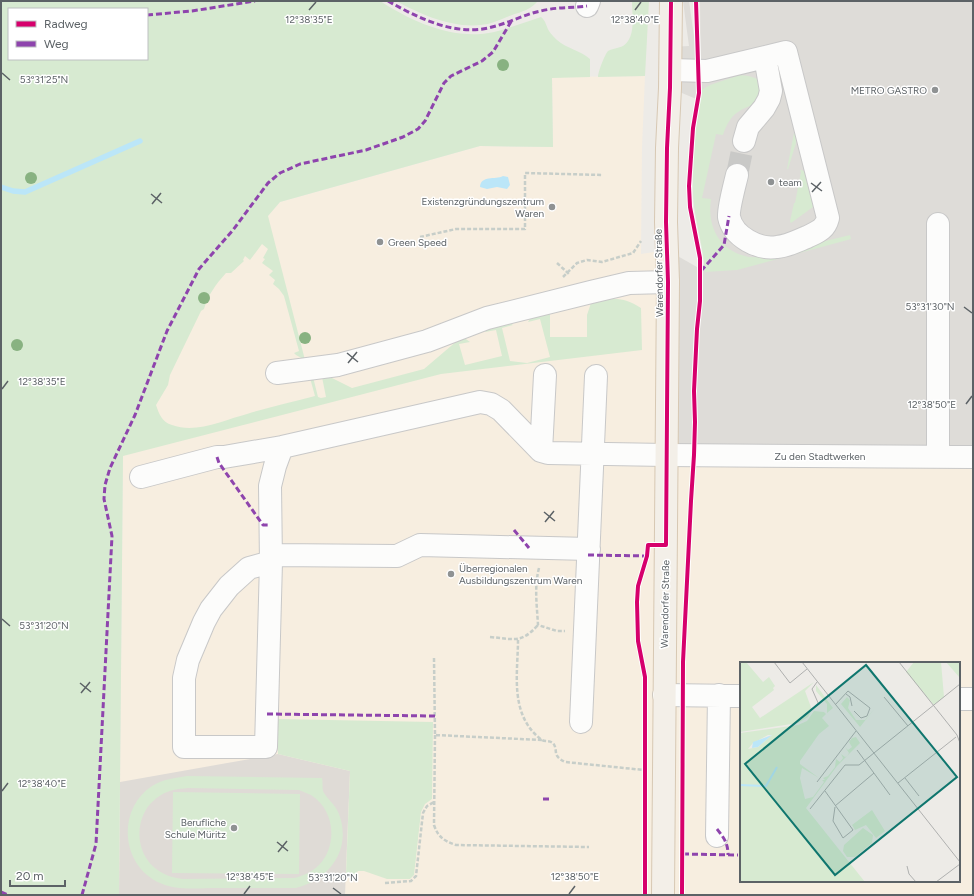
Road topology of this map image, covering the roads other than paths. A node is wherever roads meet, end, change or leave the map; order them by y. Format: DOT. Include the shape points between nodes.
graph roads {
  1 [pos="671,1"];
  2 [pos="765,57"];
  3 [pos="670,70"];
  4 [pos="744,141"];
  5 [pos="737,175"];
  6 [pos="938,224"];
  7 [pos="668,282"];
  8 [pos="277,373"];
  9 [pos="544,375"];
  10 [pos="596,376"];
  11 [pos="282,447"];
  12 [pos="541,451"];
  13 [pos="593,454"];
  14 [pos="666,455"];
  15 [pos="938,456"];
  16 [pos="973,457"];
  17 [pos="141,477"];
  18 [pos="589,549"];
  19 [pos="271,559"];
  20 [pos="664,695"];
  21 [pos="719,695"];
  22 [pos="740,696"];
  23 [pos="960,698"];
  24 [pos="973,699"];
  25 [pos="581,722"];
  26 [pos="717,836"];
  27 [pos="663,895"];
  1 -- 3 [label="main road, Warendorfer Straße"];
  2 -- 3 [label="street" via="707,71"];
  2 -- 4 [label="street" via="771,91 764,108 748,127"];
  2 -- 5 [label="street" via="786,52 828,218 826,224 822,230 794,243 778,247 757,245 741,236 732,227 729,216"];
  3 -- 7 [label="main road, Warendorfer Straße" via="666,222"];
  6 -- 15 [label="street"];
  7 -- 8 [label="street" via="629,284 591,292 487,318 427,341 346,363"];
  7 -- 14 [label="main road, Warendorfer Straße"];
  9 -- 12 [label="street"];
  10 -- 13 [label="street"];
  11 -- 12 [label="street" via="480,402 491,404 501,410"];
  11 -- 17 [label="street" via="217,457"];
  11 -- 19 [label="street" via="270,486"];
  12 -- 13 [label="street, Zu den Stadtwerken"];
  13 -- 14 [label="street, Zu den Stadtwerken"];
  13 -- 18 [label="street"];
  14 -- 15 [label="street, Zu den Stadtwerken"];
  14 -- 20 [label="main road, Warendorfer Straße"];
  15 -- 16 [label="street, Zu den Stadtwerken"];
  18 -- 19 [label="street" via="420,546 397,556"];
  18 -- 25 [label="street"];
  19 -- 19 [label="street" via="266,747 184,747 184,678 188,660 204,622 229,586 249,568"];
  20 -- 21 [label="street"];
  20 -- 27 [label="main road, Warendorfer Straße"];
  21 -- 22 [label="street"];
  21 -- 26 [label="street"];
  23 -- 24 [label="street"];
}
